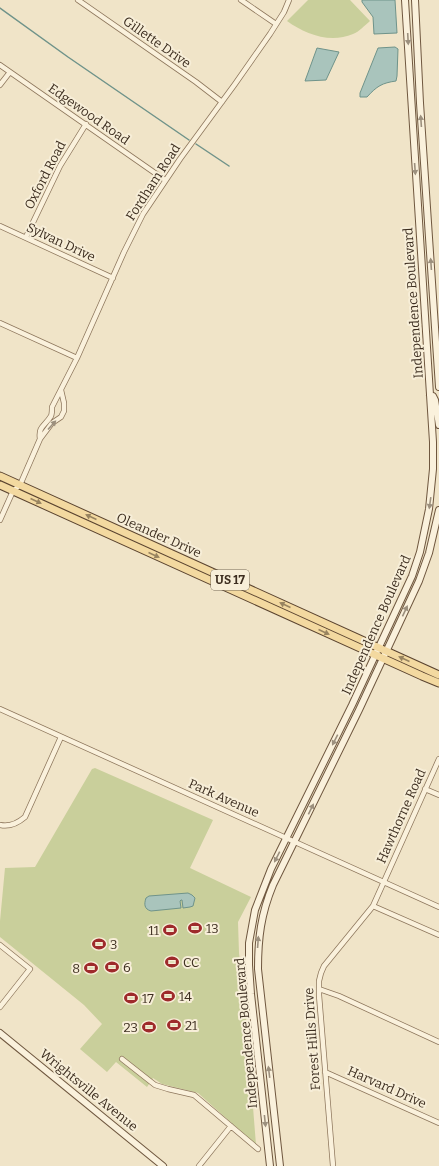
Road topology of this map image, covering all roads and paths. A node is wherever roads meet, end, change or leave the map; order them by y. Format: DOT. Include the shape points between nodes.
graph roads {
  1 [pos="78,0"];
  2 [pos="241,0"];
  3 [pos="289,0"];
  4 [pos="405,0"];
  5 [pos="415,0"];
  6 [pos="276,24"];
  7 [pos="0,65"];
  8 [pos="10,72"];
  9 [pos="0,85"];
  10 [pos="222,102"];
  11 [pos="86,124"];
  12 [pos="165,180"];
  13 [pos="0,226"];
  14 [pos="26,237"];
  15 [pos="113,278"];
  16 [pos="0,323"];
  17 [pos="77,358"];
  18 [pos="439,387"];
  19 [pos="61,390"];
  20 [pos="430,394"];
  21 [pos="439,425"];
  22 [pos="40,439"];
  23 [pos="0,476"];
  24 [pos="20,485"];
  25 [pos="0,486"];
  26 [pos="13,491"];
  27 [pos="439,510"];
  28 [pos="0,520"];
  29 [pos="379,647"];
  30 [pos="386,651"];
  31 [pos="375,655"];
  32 [pos="383,659"];
  33 [pos="439,676"];
  34 [pos="439,683"];
  35 [pos="0,709"];
  36 [pos="61,737"];
  37 [pos="439,759"];
  38 [pos="425,789"];
  39 [pos="439,795"];
  40 [pos="0,825"];
  41 [pos="286,838"];
  42 [pos="295,842"];
  43 [pos="384,882"];
  44 [pos="373,906"];
  45 [pos="439,907"];
  46 [pos="439,935"];
  47 [pos="0,945"];
  48 [pos="319,989"];
  49 [pos="0,1007"];
  50 [pos="0,1033"];
  51 [pos="439,1042"];
  52 [pos="122,1059"];
  53 [pos="325,1072"];
  54 [pos="439,1123"];
  55 [pos="231,1126"];
  56 [pos="258,1149"];
  57 [pos="164,1166"];
  58 [pos="199,1166"];
  59 [pos="270,1166"];
  60 [pos="280,1166"];
  61 [pos="333,1166"];
  1 -- 10 [label="street, Gillette Drive"];
  2 -- 6 [label="street"];
  3 -- 6 [label="street, Fordham Road"];
  4 -- 20 [label="main road, Independence Boulevard, one-way"];
  18 -- 5 [label="main road, Independence Boulevard, one-way"];
  6 -- 10 [label="street, Fordham Road"];
  7 -- 8 [label="street, Edgewood Road"];
  8 -- 9 [label="street"];
  8 -- 11 [label="street, Edgewood Road"];
  10 -- 12 [label="street, Fordham Road"];
  11 -- 12 [label="street, Edgewood Road"];
  11 -- 14 [label="street, Oxford Road" via="60,166"];
  12 -- 15 [label="street, Fordham Road" via="137,224"];
  13 -- 14 [label="street, Sylvan Drive"];
  14 -- 15 [label="street, Sylvan Drive"];
  15 -- 17 [label="street, Fordham Road"];
  16 -- 17 [label="street"];
  17 -- 19 [label="street, Fordham Road"];
  19 -- 22 [label="street, Fordham Road" via="52,407 52,415 41,428"];
  22 -- 19 [label="street, Fordham Road, one-way" via="64,411"];
  20 -- 21 [label="main road" via="435,400"];
  20 -- 29 [label="main road, Independence Boulevard, one-way" via="433,469 427,520 410,583"];
  22 -- 24 [label="street, Fordham Road"];
  23 -- 24 [label="main road, Oleander Drive / US 17"];
  24 -- 26 [label="street, Fordham Road"];
  29 -- 24 [label="main road, Oleander Drive / US 17, one-way"];
  25 -- 26 [label="main road, Oleander Drive / US 17"];
  26 -- 28 [label="street"];
  26 -- 31 [label="main road, Oleander Drive / US 17, one-way"];
  30 -- 27 [label="main road, Independence Boulevard, one-way" via="425,568"];
  29 -- 30 [label="main road, Oleander Drive / US 17"];
  29 -- 31 [label="main road, Independence Boulevard"];
  30 -- 32 [label="main road, Independence Boulevard"];
  33 -- 30 [label="main road, Oleander Drive / US 17, one-way"];
  31 -- 32 [label="main road, Oleander Drive / US 17"];
  31 -- 41 [label="main road, Independence Boulevard, one-way"];
  32 -- 34 [label="main road, Oleander Drive / US 17"];
  42 -- 32 [label="main road, Independence Boulevard, one-way"];
  35 -- 36 [label="street, Park Avenue"];
  36 -- 40 [label="street" via="25,817 12,825"];
  36 -- 41 [label="street, Park Avenue"];
  37 -- 38 [label="street, Hawthorne Road"];
  38 -- 39 [label="street"];
  38 -- 43 [label="street, Hawthorne Road"];
  41 -- 42 [label="street, Park Avenue"];
  41 -- 59 [label="main road, Independence Boulevard, one-way" via="258,901 249,943 251,994"];
  42 -- 43 [label="street, Park Avenue"];
  60 -- 42 [label="main road, Independence Boulevard, one-way" via="259,984 258,947 268,897"];
  43 -- 44 [label="street, Forest Hills Drive"];
  43 -- 45 [label="street, Park Avenue"];
  44 -- 46 [label="street"];
  44 -- 48 [label="street, Forest Hills Drive" via="324,966"];
  47 -- 49 [label="street" via="30,969"];
  48 -- 51 [label="street"];
  48 -- 53 [label="street, Forest Hills Drive"];
  50 -- 57 [label="main road, Wrightsville Avenue"];
  52 -- 55 [label="street" via="155,1085 194,1095"];
  53 -- 54 [label="street, Harvard Drive"];
  53 -- 61 [label="street, Forest Hills Drive"];
  55 -- 56 [label="street"];
  55 -- 58 [label="street"];
}
